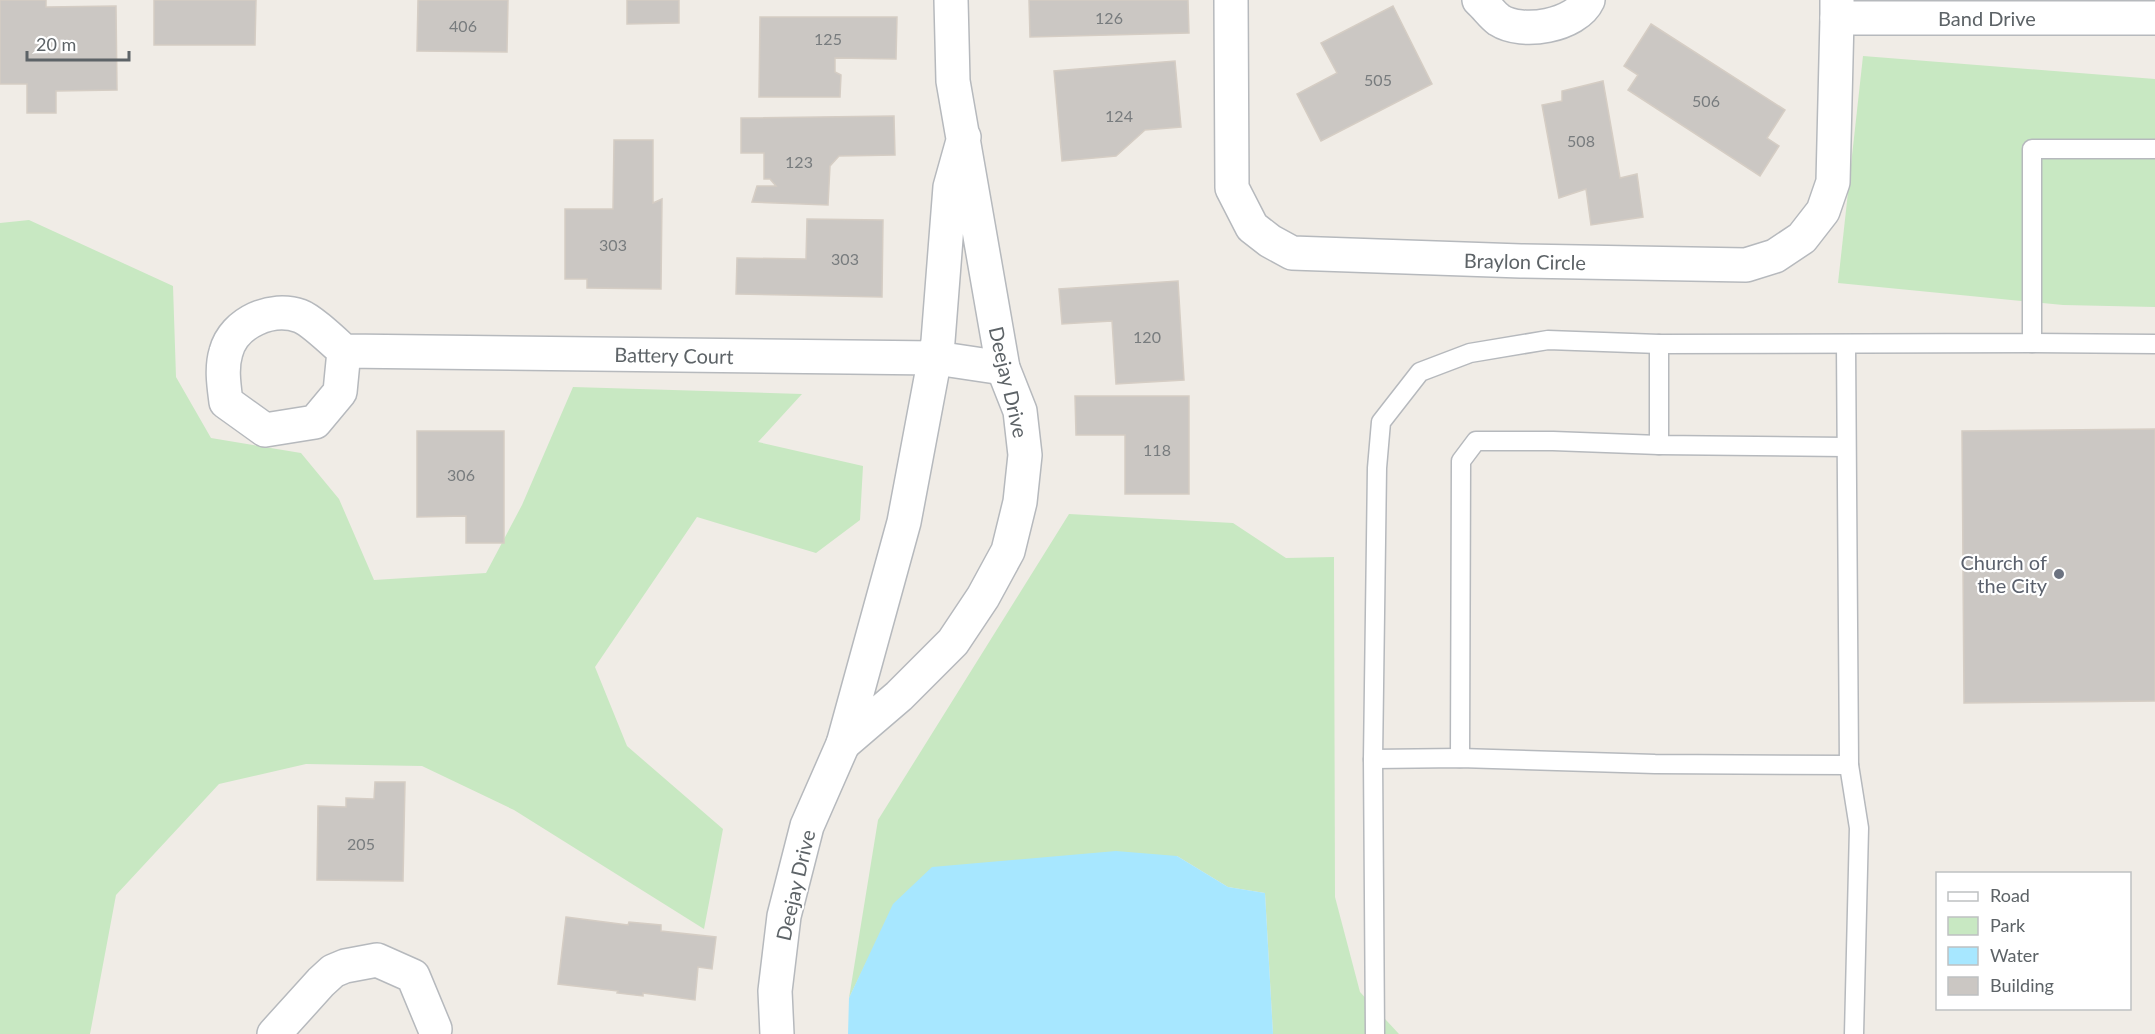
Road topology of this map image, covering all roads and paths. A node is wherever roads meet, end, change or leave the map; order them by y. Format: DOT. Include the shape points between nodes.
graph roads {
  1 [pos="951,0"];
  2 [pos="1231,0"];
  3 [pos="1479,0"];
  4 [pos="1588,0"];
  5 [pos="1837,9"];
  6 [pos="2155,18"];
  7 [pos="964,137"];
  8 [pos="2155,149"];
  9 [pos="2032,343"];
  10 [pos="1659,344"];
  11 [pos="2155,344"];
  12 [pos="1846,345"];
  13 [pos="344,351"];
  14 [pos="936,358"];
  15 [pos="1003,368"];
  16 [pos="1659,445"];
  17 [pos="1845,447"];
  18 [pos="843,744"];
  19 [pos="1373,759"];
  20 [pos="1460,759"];
  21 [pos="1849,765"];
  22 [pos="440,1032"];
  23 [pos="274,1034"];
  24 [pos="777,1034"];
  25 [pos="1375,1034"];
  26 [pos="1854,1034"];
  1 -- 7 [label="street, Deejay Drive" via="953,81"];
  2 -- 5 [label="street, Braylon Circle" via="1232,188 1252,227 1292,253 1746,265 1775,256 1802,238 1824,212 1833,183"];
  3 -- 4 [label="street" via="1500,20 1518,27 1567,20 1584,8"];
  5 -- 6 [label="street, Band Drive"];
  7 -- 14 [label="street, Deejay Drive" via="950,187"];
  7 -- 15 [label="street, Deejay Drive"];
  8 -- 9 [label="lane" via="2032,148"];
  9 -- 11 [label="lane"];
  9 -- 12 [label="lane"];
  10 -- 12 [label="lane"];
  10 -- 16 [label="lane"];
  10 -- 19 [label="lane" via="1548,340 1470,353 1419,372 1381,422 1375,544"];
  12 -- 17 [label="lane"];
  13 -- 14 [label="street, Battery Court"];
  14 -- 15 [label="street, Battery Court"];
  14 -- 18 [label="street, Deejay Drive" via="904,522"];
  15 -- 18 [label="street, Deejay Drive" via="1020,411 1025,455 1020,502 1008,552 953,642"];
  16 -- 17 [label="lane"];
  16 -- 20 [label="lane" via="1476,441 1461,461"];
  17 -- 21 [label="lane"];
  18 -- 24 [label="street, Deejay Drive" via="807,826 784,916 775,991"];
  19 -- 20 [label="lane"];
  19 -- 25 [label="lane"];
  20 -- 21 [label="lane"];
  21 -- 26 [label="lane" via="1859,828"];
  22 -- 23 [label="street" via="412,976 377,960 333,971"];
}
